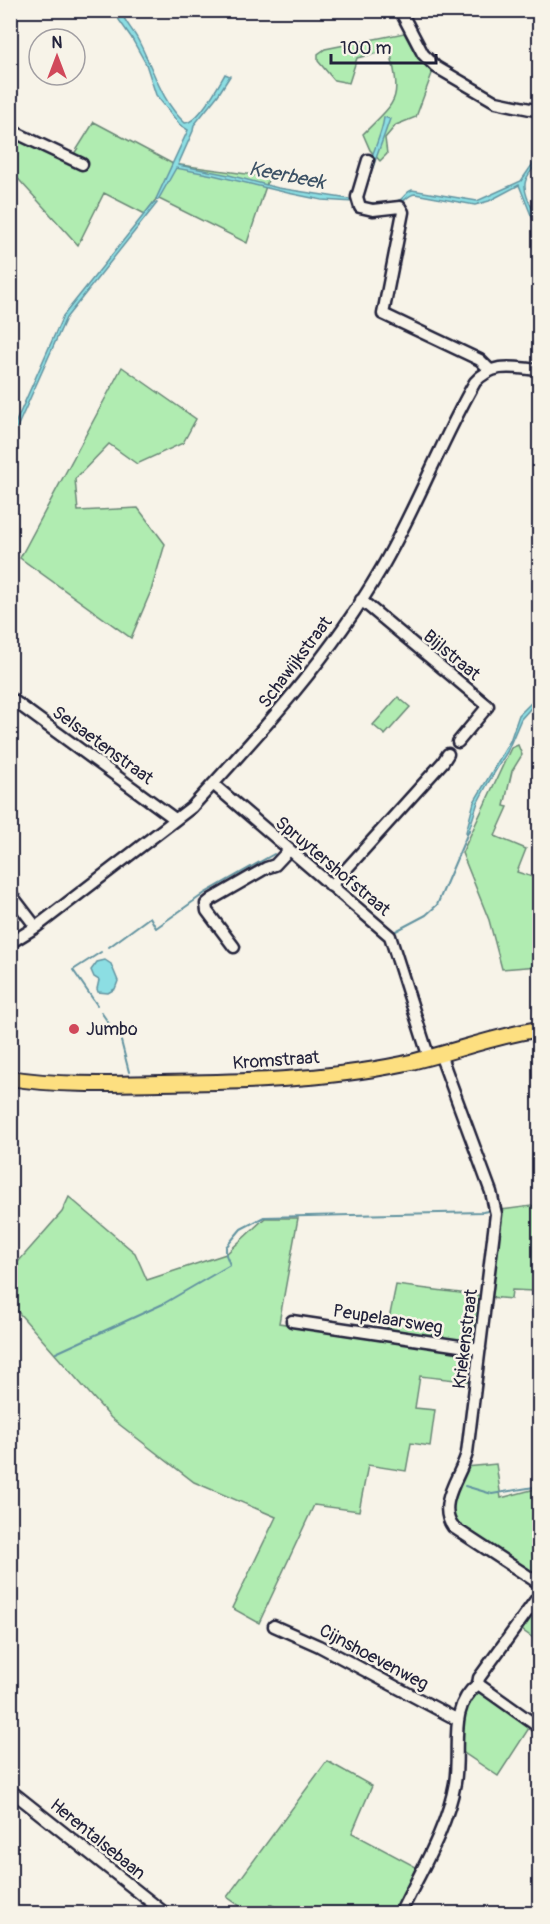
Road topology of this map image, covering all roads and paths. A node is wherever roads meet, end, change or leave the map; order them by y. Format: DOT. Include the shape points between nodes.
graph roads {
  1 [pos="400,10"];
  2 [pos="540,111"];
  3 [pos="10,130"];
  4 [pos="368,160"];
  5 [pos="82,164"];
  6 [pos="490,370"];
  7 [pos="540,370"];
  8 [pos="361,600"];
  9 [pos="10,698"];
  10 [pos="458,742"];
  11 [pos="448,753"];
  12 [pos="213,784"];
  13 [pos="175,819"];
  14 [pos="289,850"];
  15 [pos="332,886"];
  16 [pos="10,893"];
  17 [pos="36,927"];
  18 [pos="10,943"];
  19 [pos="234,947"];
  20 [pos="540,1029"];
  21 [pos="435,1056"];
  22 [pos="10,1078"];
  23 [pos="292,1321"];
  24 [pos="480,1349"];
  25 [pos="540,1584"];
  26 [pos="540,1594"];
  27 [pos="274,1626"];
  28 [pos="478,1684"];
  29 [pos="458,1720"];
  30 [pos="540,1728"];
  31 [pos="10,1790"];
  32 [pos="153,1910"];
  33 [pos="165,1914"];
  34 [pos="400,1914"];
  1 -- 2 [label="street" via="423,54 436,67 496,102"];
  3 -- 5 [label="street"];
  4 -- 6 [label="street" via="357,197 360,207 400,207 403,212 382,314 480,360"];
  6 -- 7 [label="street"];
  6 -- 8 [label="street, Schawijkstraat" via="471,389 403,529"];
  8 -- 10 [label="street, Bijlstraat" via="488,706"];
  8 -- 12 [label="street, Schawijkstraat" via="287,703"];
  9 -- 13 [label="street, Selsaetenstraat"];
  11 -- 15 [label="street"];
  12 -- 13 [label="street, Schawijkstraat"];
  12 -- 14 [label="street, Spruytershofstraat"];
  13 -- 17 [label="street, Schawijkstraat"];
  14 -- 15 [label="street, Spruytershofstraat"];
  14 -- 19 [label="street" via="274,865 206,904"];
  15 -- 21 [label="street, Spruytershofstraat" via="390,936"];
  16 -- 17 [label="street"];
  17 -- 18 [label="street, Schawijkstraat"];
  20 -- 21 [label="main road, Kromstraat" via="488,1039"];
  21 -- 22 [label="main road, Kromstraat" via="350,1072 208,1082 57,1083"];
  21 -- 24 [label="street, Kriekenstraat" via="495,1203"];
  23 -- 24 [label="street, Peupelaarsweg"];
  24 -- 25 [label="street, Kriekenstraat" via="467,1453 451,1493 447,1518 453,1527"];
  26 -- 28 [label="street"];
  27 -- 29 [label="street, Cijnshoevenweg"];
  28 -- 29 [label="street" via="463,1700"];
  28 -- 30 [label="street"];
  29 -- 34 [label="street" via="456,1772 449,1807"];
  31 -- 32 [label="street, Herentalsebaan"];
  32 -- 33 [label="street, Herentalsebaan"];
}
